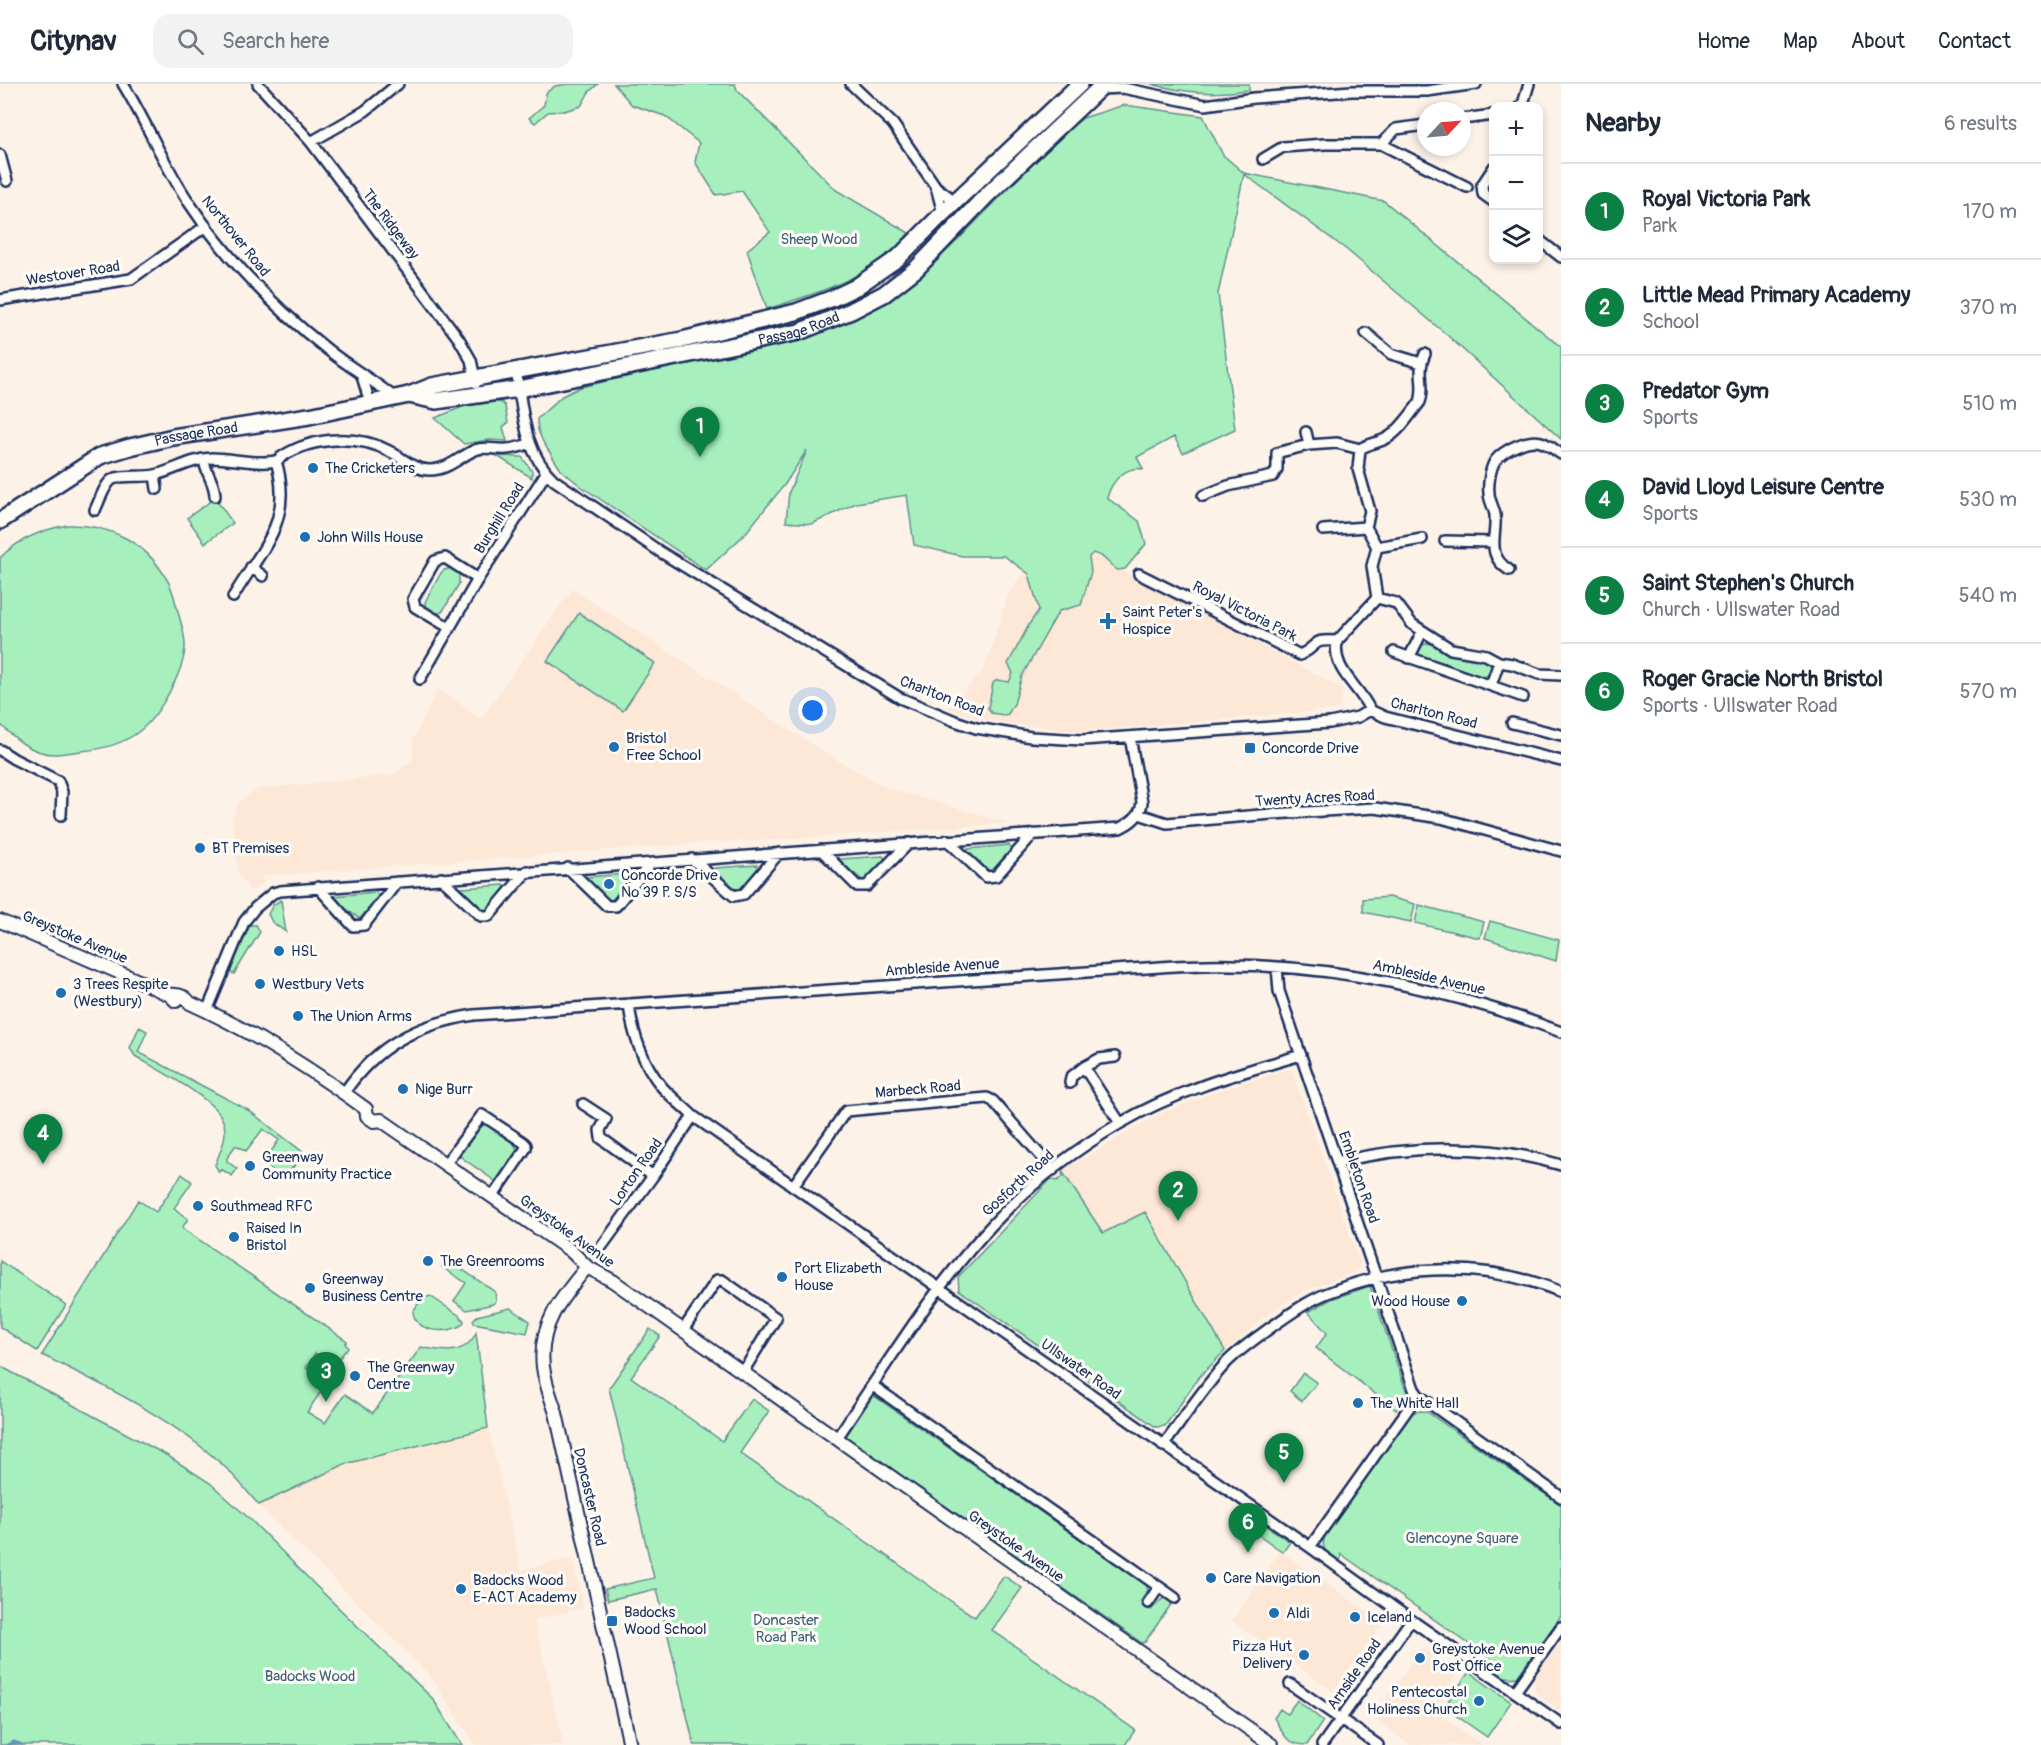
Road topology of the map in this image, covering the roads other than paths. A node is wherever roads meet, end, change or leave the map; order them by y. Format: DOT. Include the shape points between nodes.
graph roads {
  1 [pos="123,84"];
  2 [pos="258,84"];
  3 [pos="398,84"];
  4 [pos="851,84"];
  5 [pos="1080,84"];
  6 [pos="1141,84"];
  7 [pos="1473,84"];
  8 [pos="1529,84"];
  9 [pos="1101,87"];
  10 [pos="1352,88"];
  11 [pos="1151,94"];
  12 [pos="1524,102"];
  13 [pos="1489,116"];
  14 [pos="1471,118"];
  15 [pos="1417,126"];
  16 [pos="311,142"];
  17 [pos="1382,144"];
  18 [pos="0,155"];
  19 [pos="1263,159"];
  20 [pos="2,169"];
  21 [pos="1489,174"];
  22 [pos="8,181"];
  23 [pos="936,187"];
  24 [pos="1467,187"];
  25 [pos="1489,198"];
  26 [pos="955,201"];
  27 [pos="943,213"];
  28 [pos="206,226"];
  29 [pos="1543,242"];
  30 [pos="1561,257"];
  31 [pos="0,300"];
  32 [pos="1366,333"];
  33 [pos="1425,354"];
  34 [pos="1420,363"];
  35 [pos="516,370"];
  36 [pos="362,376"];
  37 [pos="475,378"];
  38 [pos="519,389"];
  39 [pos="479,395"];
  40 [pos="402,396"];
  41 [pos="370,403"];
  42 [pos="1306,432"];
  43 [pos="529,444"];
  44 [pos="1309,445"];
  45 [pos="1360,449"];
  46 [pos="1561,454"];
  47 [pos="204,459"];
  48 [pos="276,461"];
  49 [pos="546,473"];
  50 [pos="155,475"];
  51 [pos="157,489"];
  52 [pos="215,496"];
  53 [pos="1203,496"];
  54 [pos="95,510"];
  55 [pos="0,521"];
  56 [pos="1366,527"];
  57 [pos="1323,530"];
  58 [pos="1422,539"];
  59 [pos="1445,541"];
  60 [pos="1492,542"];
  61 [pos="1377,547"];
  62 [pos="251,567"];
  63 [pos="1509,570"];
  64 [pos="1139,574"];
  65 [pos="263,576"];
  66 [pos="478,579"];
  67 [pos="232,597"];
  68 [pos="1377,598"];
  69 [pos="450,628"];
  70 [pos="1422,632"];
  71 [pos="1337,641"];
  72 [pos="1394,652"];
  73 [pos="1409,658"];
  74 [pos="1499,662"];
  75 [pos="1561,675"];
  76 [pos="420,679"];
  77 [pos="1491,685"];
  78 [pos="1522,697"];
  79 [pos="1370,710"];
  80 [pos="1512,723"];
  81 [pos="1561,735"];
  82 [pos="1130,737"];
  83 [pos="0,750"];
  84 [pos="1561,761"];
  85 [pos="1139,814"];
  86 [pos="61,815"];
  87 [pos="1033,834"];
  88 [pos="947,840"];
  89 [pos="909,843"];
  90 [pos="821,850"];
  91 [pos="1561,851"];
  92 [pos="779,853"];
  93 [pos="692,859"];
  94 [pos="651,862"];
  95 [pos="568,868"];
  96 [pos="527,871"];
  97 [pos="441,878"];
  98 [pos="397,882"];
  99 [pos="318,887"];
  100 [pos="0,921"];
  101 [pos="1277,967"];
  102 [pos="629,1004"];
  103 [pos="207,1011"];
  104 [pos="1561,1032"];
  105 [pos="1301,1055"];
  106 [pos="1115,1057"];
  107 [pos="1084,1066"];
  108 [pos="1070,1083"];
  109 [pos="344,1093"];
  110 [pos="583,1104"];
  111 [pos="693,1116"];
  112 [pos="1120,1123"];
  113 [pos="1338,1162"];
  114 [pos="446,1164"];
  115 [pos="1561,1165"];
  116 [pos="1053,1170"];
  117 [pos="653,1176"];
  118 [pos="793,1186"];
  119 [pos="493,1196"];
  120 [pos="602,1246"];
  121 [pos="587,1267"];
  122 [pos="1377,1277"];
  123 [pos="940,1288"];
  124 [pos="1561,1292"];
  125 [pos="683,1330"];
  126 [pos="743,1372"];
  127 [pos="873,1386"];
  128 [pos="1418,1395"];
  129 [pos="837,1438"];
  130 [pos="1163,1446"];
  131 [pos="1561,1497"];
  132 [pos="1310,1547"];
  133 [pos="1159,1587"];
  134 [pos="1175,1598"];
  135 [pos="1148,1604"];
  136 [pos="1411,1620"];
  137 [pos="1561,1627"];
  138 [pos="1290,1684"];
  139 [pos="1515,1692"];
  140 [pos="1341,1719"];
  141 [pos="1561,1724"];
  142 [pos="630,1745"];
  143 [pos="1272,1745"];
  144 [pos="1322,1745"];
  145 [pos="1378,1745"];
  1 -- 28 [label="street, Northover Road" via="168,171"];
  2 -- 16 [label="street, The Ridgeway"];
  3 -- 16 [label="street" via="364,111"];
  4 -- 23 [label="street" via="893,124"];
  5 -- 26 [label="main road, Passage Road"];
  6 -- 11 [label="street"];
  7 -- 10 [label="street" via="1427,91"];
  8 -- 12 [label="street"];
  9 -- 11 [label="street"];
  9 -- 38 [label="main road, Passage Road" via="993,189 916,269 884,294 799,332"];
  10 -- 11 [label="street" via="1205,105"];
  13 -- 14 [label="street"];
  15 -- 17 [label="street" via="1396,129"];
  16 -- 37 [label="street, The Ridgeway" via="459,339 471,360"];
  17 -- 19 [label="street" via="1283,147"];
  17 -- 24 [label="street"];
  18 -- 20 [label="street"];
  20 -- 22 [label="street"];
  21 -- 25 [label="street" via="1482,185 1483,194"];
  23 -- 26 [label="street"];
  23 -- 27 [label="street"];
  26 -- 27 [label="main road, Passage Road"];
  27 -- 35 [label="main road, Passage Road" via="911,247 876,275 796,312 682,340"];
  28 -- 31 [label="street, Westover Road" via="131,279"];
  28 -- 36 [label="street, Northover Road" via="262,291"];
  29 -- 30 [label="street"];
  32 -- 34 [label="street" via="1391,354"];
  33 -- 34 [label="street"];
  34 -- 45 [label="street" via="1420,402 1392,435"];
  35 -- 37 [label="main road, Passage Road"];
  35 -- 38 [label="street, Charlton Road"];
  36 -- 40 [label="street, Northover Road"];
  36 -- 41 [label="street"];
  37 -- 39 [label="street, The Ridgeway"];
  37 -- 40 [label="main road, Passage Road"];
  38 -- 39 [label="main road, Passage Road"];
  38 -- 43 [label="street, Charlton Road"];
  39 -- 40 [label="main road, Passage Road" via="436,401"];
  40 -- 41 [label="main road, Passage Road"];
  41 -- 55 [label="main road, Passage Road" via="172,437 100,456"];
  42 -- 44 [label="street"];
  43 -- 48 [label="street" via="476,450 441,470 413,467 370,442 354,440 308,446 287,452"];
  43 -- 49 [label="street, Charlton Road"];
  44 -- 45 [label="street" via="1337,443"];
  44 -- 53 [label="street" via="1277,453 1276,472 1267,478"];
  45 -- 56 [label="street" via="1358,469 1370,511"];
  46 -- 60 [label="street" via="1545,443 1533,441 1496,461 1489,493 1495,516"];
  47 -- 48 [label="street"];
  47 -- 50 [label="street"];
  47 -- 52 [label="street"];
  48 -- 62 [label="street" via="283,494 278,520"];
  49 -- 66 [label="street, Burghill Road"];
  49 -- 82 [label="street, Charlton Road" via="662,553 900,698 955,721 1004,733 1082,740"];
  50 -- 51 [label="street"];
  50 -- 54 [label="street" via="113,479"];
  56 -- 57 [label="street"];
  56 -- 61 [label="street"];
  58 -- 61 [label="street"];
  59 -- 60 [label="street"];
  60 -- 63 [label="street" via="1500,562"];
  61 -- 68 [label="street" via="1372,566"];
  62 -- 65 [label="street"];
  62 -- 67 [label="street"];
  64 -- 71 [label="street, Royal Victoria Park" via="1300,655 1321,640"];
  66 -- 69 [label="street, Burghill Road"];
  66 -- 69 [label="street, Burghill Road" via="445,558 435,561 413,599 415,608"];
  68 -- 70 [label="street" via="1396,603"];
  68 -- 71 [label="street"];
  69 -- 76 [label="street, Burghill Road"];
  70 -- 73 [label="street"];
  70 -- 74 [label="street" via="1451,649 1486,655"];
  71 -- 79 [label="street" via="1336,659"];
  72 -- 73 [label="street"];
  73 -- 77 [label="street"];
  74 -- 75 [label="street" via="1539,674"];
  74 -- 77 [label="street"];
  77 -- 78 [label="street"];
  79 -- 82 [label="street, Charlton Road" via="1330,723"];
  79 -- 84 [label="street, Charlton Road"];
  80 -- 81 [label="street"];
  82 -- 85 [label="street" via="1142,802"];
  83 -- 86 [label="street" via="58,781 62,792"];
  85 -- 87 [label="street" via="1120,828"];
  85 -- 91 [label="street, Twenty Acres Road" via="1167,824 1375,808 1441,818"];
  87 -- 88 [label="street"];
  87 -- 88 [label="street" via="996,876 986,877"];
  88 -- 89 [label="street"];
  89 -- 90 [label="street"];
  89 -- 90 [label="street" via="867,886 857,886"];
  90 -- 92 [label="street"];
  92 -- 93 [label="street"];
  92 -- 93 [label="street" via="744,894 734,896"];
  93 -- 94 [label="street"];
  94 -- 95 [label="street"];
  94 -- 95 [label="street" via="616,906 607,906"];
  95 -- 96 [label="street"];
  96 -- 97 [label="street"];
  96 -- 97 [label="street" via="489,916 481,916"];
  97 -- 98 [label="street"];
  98 -- 99 [label="street"];
  98 -- 99 [label="street" via="364,925 353,926"];
  99 -- 103 [label="street" via="273,893 249,914"];
  100 -- 103 [label="street, Greystoke Avenue" via="183,1004"];
  101 -- 102 [label="street, Ambleside Avenue" via="1126,969"];
  101 -- 104 [label="street, Ambleside Avenue" via="1358,976 1423,989"];
  101 -- 105 [label="street, Embleton Road" via="1280,991"];
  102 -- 109 [label="street, Ambleside Avenue" via="474,1015 433,1024 382,1050"];
  102 -- 111 [label="street, Ullswater Road" via="633,1030 648,1065 663,1088"];
  103 -- 109 [label="street, Greystoke Avenue"];
  105 -- 112 [label="street, Gosforth Road" via="1204,1085"];
  105 -- 113 [label="street, Embleton Road"];
  106 -- 107 [label="street"];
  107 -- 108 [label="street" via="1071,1077"];
  107 -- 112 [label="street"];
  109 -- 114 [label="street, Greystoke Avenue" via="366,1109 377,1111 381,1120"];
  110 -- 117 [label="street" via="606,1119 600,1130 601,1138"];
  111 -- 117 [label="street, Lorton Road"];
  111 -- 118 [label="street, Ullswater Road"];
  112 -- 116 [label="street, Gosforth Road"];
  113 -- 115 [label="street" via="1369,1155 1444,1149 1509,1153"];
  113 -- 122 [label="street, Embleton Road"];
  114 -- 119 [label="street, Greystoke Avenue"];
  114 -- 119 [label="street" via="482,1115 514,1136 525,1148"];
  116 -- 118 [label="street, Marbeck Road" via="987,1098 846,1111"];
  116 -- 123 [label="street, Gosforth Road" via="993,1224"];
  117 -- 120 [label="street, Lorton Road"];
  118 -- 123 [label="street, Ullswater Road"];
  119 -- 121 [label="street, Greystoke Avenue" via="572,1251"];
  121 -- 125 [label="street, Greystoke Avenue"];
  121 -- 142 [label="street, Doncaster Road" via="553,1310 545,1331 543,1368"];
  122 -- 124 [label="street" via="1421,1269 1493,1273"];
  122 -- 128 [label="street, Embleton Road"];
  122 -- 130 [label="street" via="1312,1301 1251,1342 1206,1387"];
  123 -- 127 [label="street, Gosforth Road"];
  123 -- 130 [label="street, Ullswater Road"];
  125 -- 126 [label="street, Greystoke Avenue"];
  125 -- 126 [label="street" via="717,1280 722,1280 776,1318"];
  126 -- 129 [label="street, Greystoke Avenue"];
  127 -- 129 [label="street, Gosforth Road"];
  127 -- 133 [label="street"];
  128 -- 131 [label="street"];
  128 -- 132 [label="street"];
  129 -- 143 [label="street, Greystoke Avenue"];
  130 -- 132 [label="street, Ullswater Road"];
  132 -- 136 [label="street, Ullswater Road"];
  133 -- 134 [label="street"];
  133 -- 135 [label="street"];
  136 -- 139 [label="street, Ullswater Road"];
  136 -- 140 [label="street, Arnside Road"];
  137 -- 139 [label="street"];
  138 -- 140 [label="street"];
  139 -- 141 [label="street, Ullswater Road"];
  140 -- 144 [label="street, Arnside Road"];
  140 -- 145 [label="street"];
}
